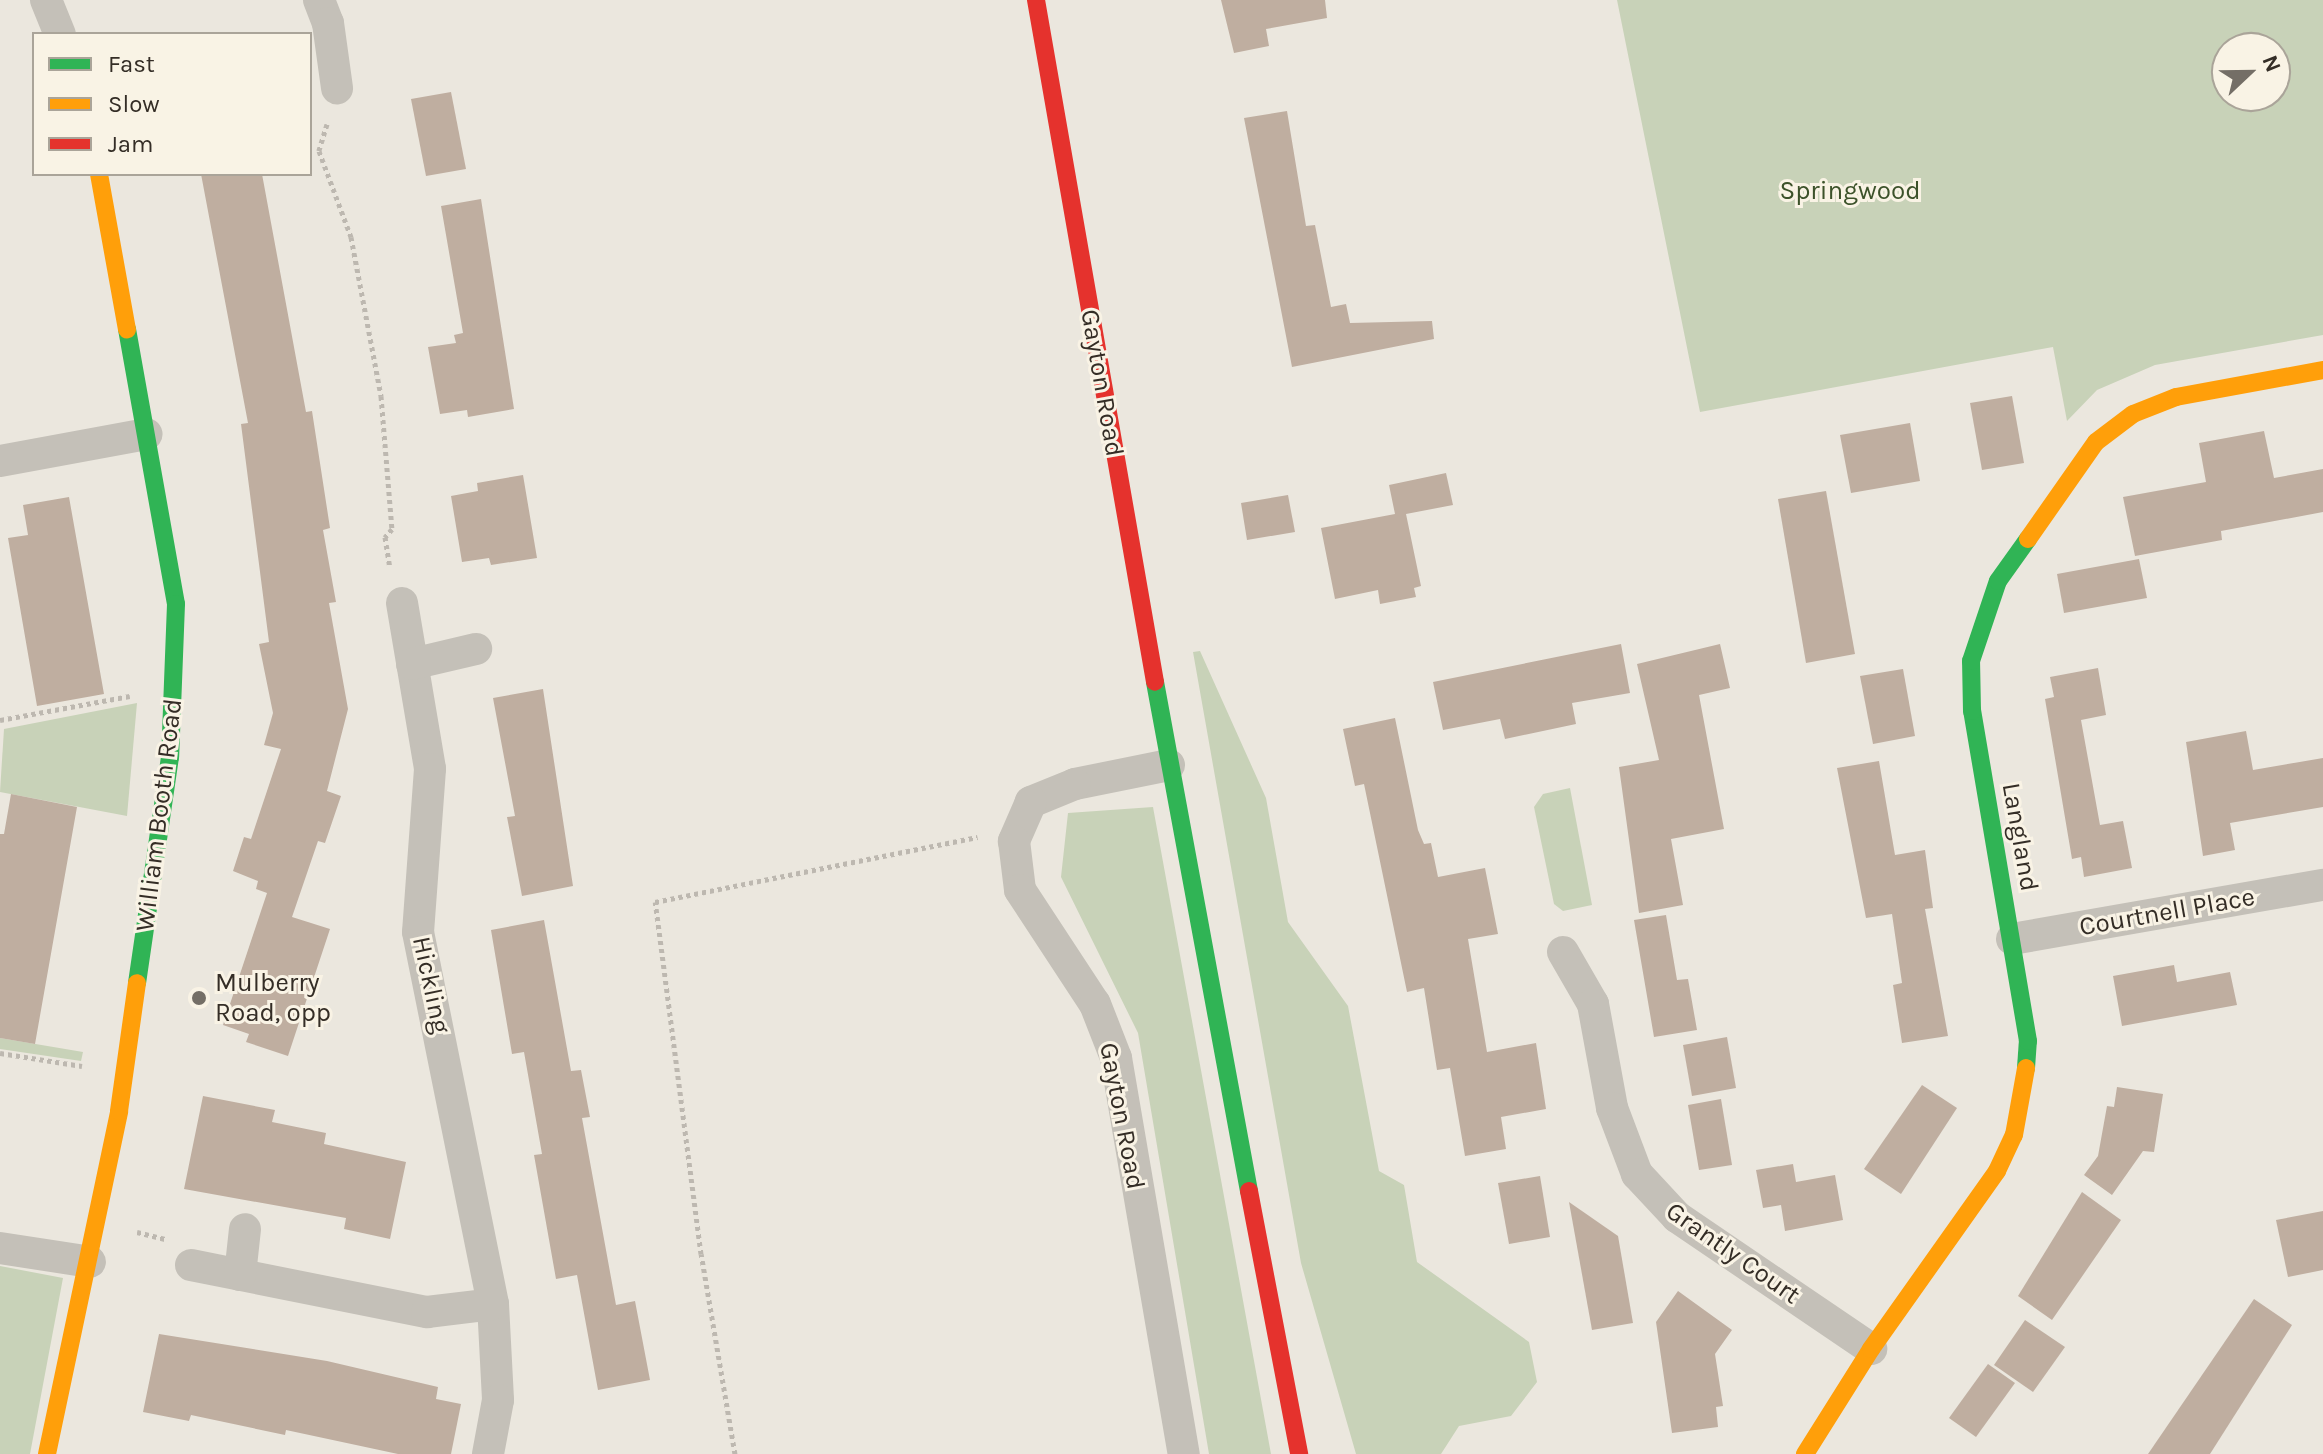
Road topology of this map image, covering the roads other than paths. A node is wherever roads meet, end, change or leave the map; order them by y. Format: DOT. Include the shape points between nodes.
graph roads {
  1 [pos="46,0"];
  2 [pos="319,0"];
  3 [pos="1036,0"];
  4 [pos="59,32"];
  5 [pos="337,88"];
  6 [pos="99,176"];
  7 [pos="2323,370"];
  8 [pos="147,434"];
  9 [pos="0,461"];
  10 [pos="402,603"];
  11 [pos="476,649"];
  12 [pos="412,664"];
  13 [pos="1169,765"];
  14 [pos="2323,885"];
  15 [pos="2012,939"];
  16 [pos="1563,952"];
  17 [pos="245,1229"];
  18 [pos="0,1248"];
  19 [pos="90,1262"];
  20 [pos="191,1265"];
  21 [pos="240,1275"];
  22 [pos="493,1304"];
  23 [pos="1871,1349"];
  24 [pos="47,1454"];
  25 [pos="488,1454"];
  26 [pos="1184,1454"];
  27 [pos="1299,1454"];
  28 [pos="1805,1454"];
  1 -- 4 [label="street"];
  2 -- 5 [label="street" via="328,23"];
  3 -- 13 [label="street, Gayton Road"];
  6 -- 8 [label="street, William Booth Road"];
  7 -- 15 [label="street, Langland" via="2176,397 2133,414 2096,442 1998,581 1971,661 1972,711"];
  8 -- 9 [label="street"];
  8 -- 19 [label="street, William Booth Road" via="176,604 170,757"];
  10 -- 12 [label="street, Hickling"];
  11 -- 12 [label="street"];
  12 -- 22 [label="street, Hickling" via="430,769 418,932"];
  13 -- 26 [label="street, Gayton Road" via="1075,784 1031,802 1014,841 1020,890 1095,1004 1116,1058"];
  13 -- 27 [label="street, Gayton Road"];
  14 -- 15 [label="street, Courtnell Place"];
  15 -- 23 [label="street, Langland" via="2028,1041 2025,1092 2014,1135 1997,1171"];
  16 -- 23 [label="street, Grantly Court" via="1593,1004 1612,1108 1637,1174 1677,1217"];
  17 -- 21 [label="street"];
  18 -- 19 [label="street"];
  19 -- 24 [label="street, William Booth Road"];
  20 -- 21 [label="street"];
  21 -- 22 [label="street" via="427,1312"];
  22 -- 25 [label="street, Hickling" via="498,1400"];
  23 -- 28 [label="street, Langland"];
}
